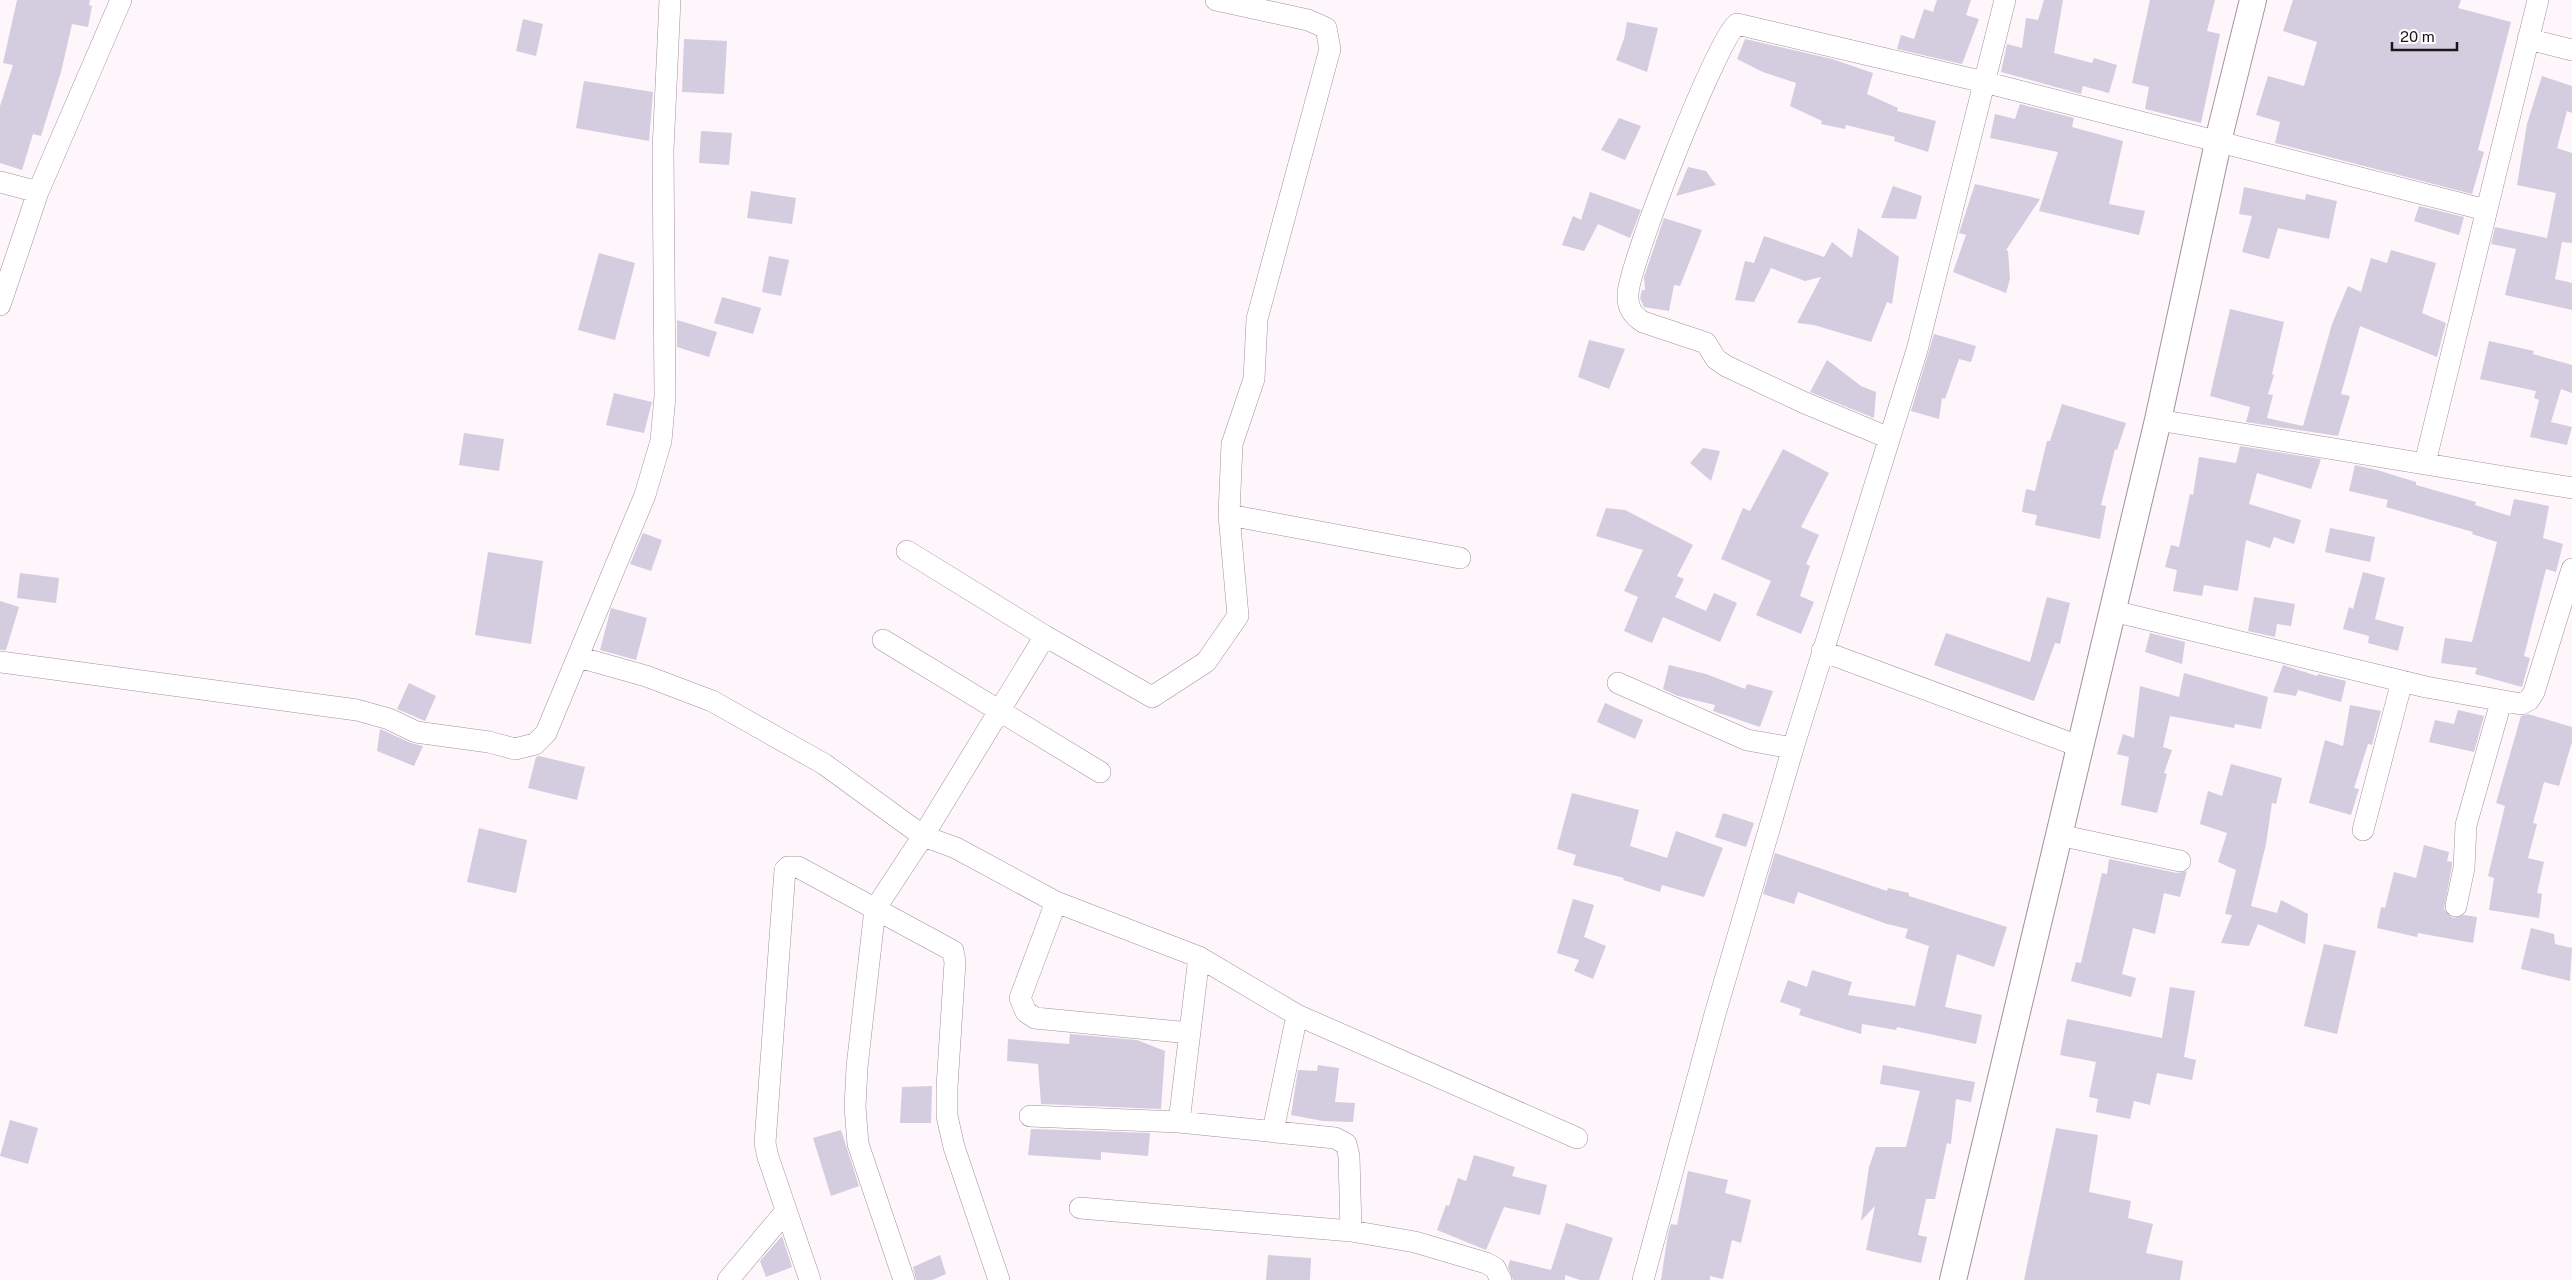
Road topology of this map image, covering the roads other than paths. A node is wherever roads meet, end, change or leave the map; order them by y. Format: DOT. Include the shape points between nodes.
graph roads {
  1 [pos="121,0"];
  2 [pos="670,0"];
  3 [pos="1216,0"];
  4 [pos="2005,0"];
  5 [pos="2253,0"];
  6 [pos="2538,0"];
  7 [pos="2528,39"];
  8 [pos="2572,50"];
  9 [pos="1984,82"];
  10 [pos="2218,142"];
  11 [pos="0,182"];
  12 [pos="38,192"];
  13 [pos="2486,210"];
  14 [pos="0,305"];
  15 [pos="2158,420"];
  16 [pos="1889,438"];
  17 [pos="2425,463"];
  18 [pos="2572,488"];
  19 [pos="1229,515"];
  20 [pos="907,551"];
  21 [pos="1460,558"];
  22 [pos="2572,569"];
  23 [pos="2113,611"];
  24 [pos="1045,636"];
  25 [pos="884,640"];
  26 [pos="1822,651"];
  27 [pos="578,657"];
  28 [pos="0,662"];
  29 [pos="2402,681"];
  30 [pos="1618,683"];
  31 [pos="2501,702"];
  32 [pos="999,712"];
  33 [pos="2081,747"];
  34 [pos="1793,748"];
  35 [pos="1100,772"];
  36 [pos="2363,830"];
  37 [pos="2059,835"];
  38 [pos="923,836"];
  39 [pos="2180,862"];
  40 [pos="1056,902"];
  41 [pos="2456,906"];
  42 [pos="875,909"];
  43 [pos="1199,958"];
  44 [pos="1297,1014"];
  45 [pos="1190,1033"];
  46 [pos="1030,1116"];
  47 [pos="1179,1122"];
  48 [pos="1273,1131"];
  49 [pos="1577,1138"];
  50 [pos="1080,1208"];
  51 [pos="786,1211"];
  52 [pos="1351,1231"];
  53 [pos="728,1280"];
  54 [pos="810,1280"];
  55 [pos="904,1280"];
  56 [pos="999,1280"];
  57 [pos="1501,1280"];
  58 [pos="1643,1280"];
  59 [pos="1953,1280"];
  1 -- 12 [label="street"];
  2 -- 27 [label="street" via="663,150 665,396 662,441 645,495"];
  3 -- 19 [label="street" via="1308,20 1326,28 1330,49 1257,319 1254,379 1232,444"];
  4 -- 9 [label="street"];
  5 -- 10 [label="main road"];
  6 -- 7 [label="street"];
  7 -- 8 [label="street"];
  7 -- 13 [label="street"];
  9 -- 10 [label="street"];
  9 -- 16 [label="street" via="1917,350"];
  9 -- 16 [label="street" via="1737,24 1708,78 1670,169 1630,280 1628,304 1643,322 1703,341 1716,359 1726,366"];
  10 -- 13 [label="street"];
  10 -- 15 [label="main road"];
  11 -- 12 [label="street"];
  12 -- 14 [label="street"];
  13 -- 17 [label="street"];
  15 -- 17 [label="street"];
  15 -- 23 [label="main road"];
  16 -- 26 [label="street"];
  17 -- 18 [label="street"];
  19 -- 21 [label="street"];
  19 -- 24 [label="street" via="1238,616 1206,662 1152,697"];
  20 -- 24 [label="street"];
  22 -- 31 [label="street" via="2534,692 2521,704"];
  23 -- 29 [label="street"];
  23 -- 33 [label="main road"];
  24 -- 32 [label="street"];
  25 -- 32 [label="street"];
  26 -- 33 [label="street"];
  26 -- 34 [label="street"];
  27 -- 28 [label="street" via="546,733 535,744 515,749 416,732 389,719 358,710"];
  27 -- 38 [label="street" via="646,676 712,701 824,764"];
  29 -- 31 [label="street"];
  29 -- 36 [label="street"];
  30 -- 34 [label="street" via="1746,740"];
  31 -- 41 [label="street" via="2466,825 2464,868"];
  32 -- 35 [label="street"];
  32 -- 38 [label="street"];
  33 -- 37 [label="main road"];
  34 -- 58 [label="street" via="1715,1014"];
  37 -- 39 [label="street"];
  37 -- 59 [label="main road"];
  38 -- 40 [label="street" via="956,848"];
  38 -- 42 [label="street"];
  40 -- 43 [label="street"];
  40 -- 45 [label="street" via="1020,998 1026,1012 1035,1018"];
  42 -- 51 [label="street" via="798,867 785,870 766,1143"];
  42 -- 55 [label="street" via="857,1067 855,1127"];
  42 -- 56 [label="street" via="950,949 955,955 947,1116 954,1147"];
  43 -- 44 [label="street"];
  43 -- 45 [label="street"];
  44 -- 48 [label="street"];
  44 -- 49 [label="street"];
  45 -- 47 [label="street"];
  46 -- 47 [label="street"];
  47 -- 48 [label="street"];
  48 -- 52 [label="street" via="1335,1138 1346,1144"];
  50 -- 52 [label="street"];
  51 -- 53 [label="street"];
  51 -- 54 [label="street"];
  52 -- 57 [label="street" via="1415,1242 1486,1263 1496,1268"];
}
